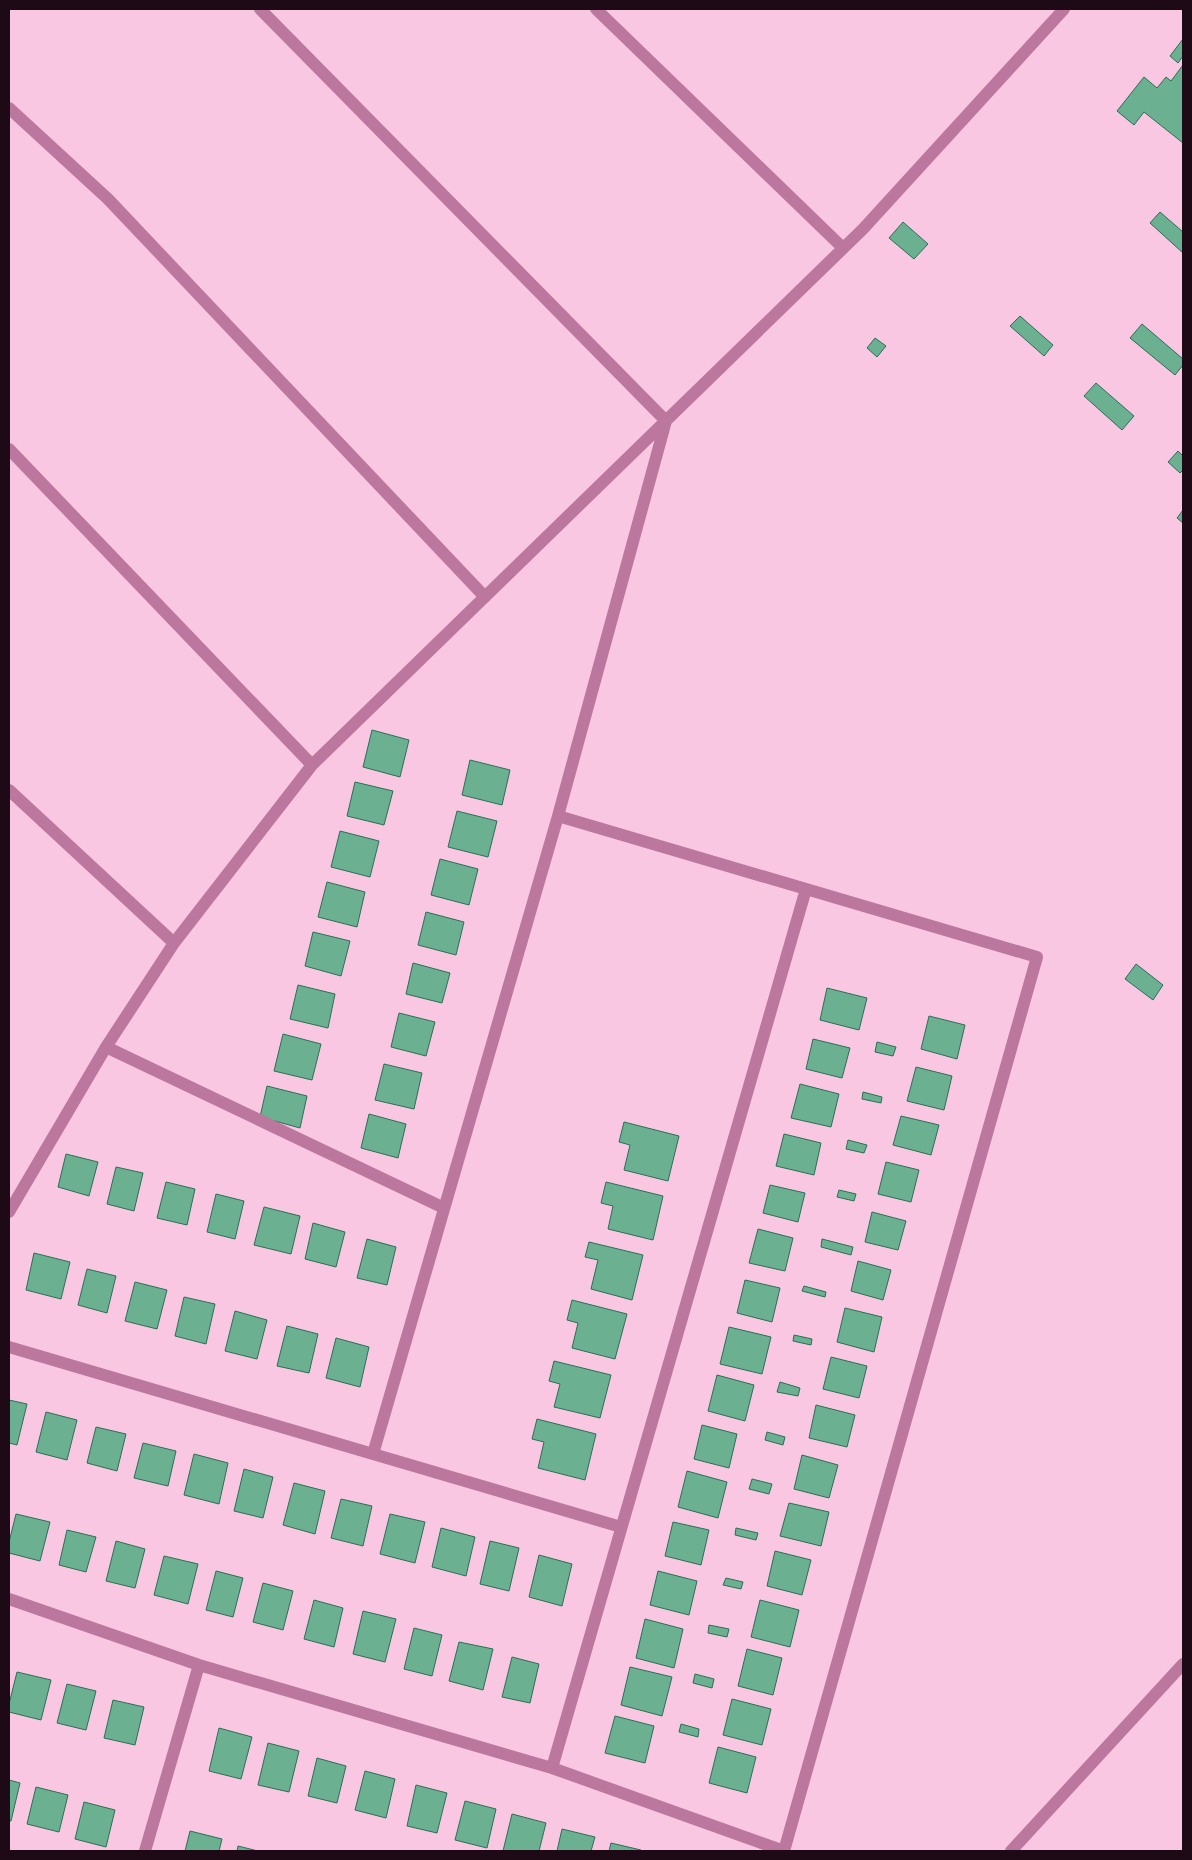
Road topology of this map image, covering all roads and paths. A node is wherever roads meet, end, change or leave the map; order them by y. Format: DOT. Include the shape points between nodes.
graph roads {
  1 [pos="260,9"];
  2 [pos="596,9"];
  3 [pos="1064,9"];
  4 [pos="9,108"];
  5 [pos="843,248"];
  6 [pos="666,421"];
  7 [pos="9,449"];
  8 [pos="485,597"];
  9 [pos="312,765"];
  10 [pos="9,790"];
  11 [pos="558,816"];
  12 [pos="806,889"];
  13 [pos="174,943"];
  14 [pos="106,1048"];
  15 [pos="444,1208"];
  16 [pos="9,1212"];
  17 [pos="9,1347"];
  18 [pos="373,1454"];
  19 [pos="622,1527"];
  20 [pos="9,1599"];
  21 [pos="1183,1664"];
  22 [pos="199,1665"];
  23 [pos="552,1768"];
  24 [pos="145,1851"];
  25 [pos="784,1851"];
  26 [pos="1011,1851"];
  1 -- 6 [label="street"];
  2 -- 5 [label="street"];
  3 -- 5 [label="street"];
  4 -- 8 [label="street" via="108,199"];
  5 -- 6 [label="street"];
  6 -- 8 [label="street"];
  6 -- 11 [label="street"];
  7 -- 9 [label="street"];
  8 -- 9 [label="street"];
  9 -- 13 [label="street"];
  10 -- 13 [label="street"];
  11 -- 12 [label="street"];
  11 -- 15 [label="street"];
  12 -- 19 [label="street"];
  12 -- 25 [label="street" via="1037,957"];
  13 -- 14 [label="street"];
  14 -- 15 [label="street"];
  14 -- 16 [label="street"];
  15 -- 18 [label="street"];
  17 -- 18 [label="street"];
  18 -- 19 [label="street"];
  19 -- 23 [label="street"];
  20 -- 22 [label="street"];
  21 -- 26 [label="street"];
  22 -- 23 [label="street"];
  22 -- 24 [label="street"];
  23 -- 25 [label="street"];
}
